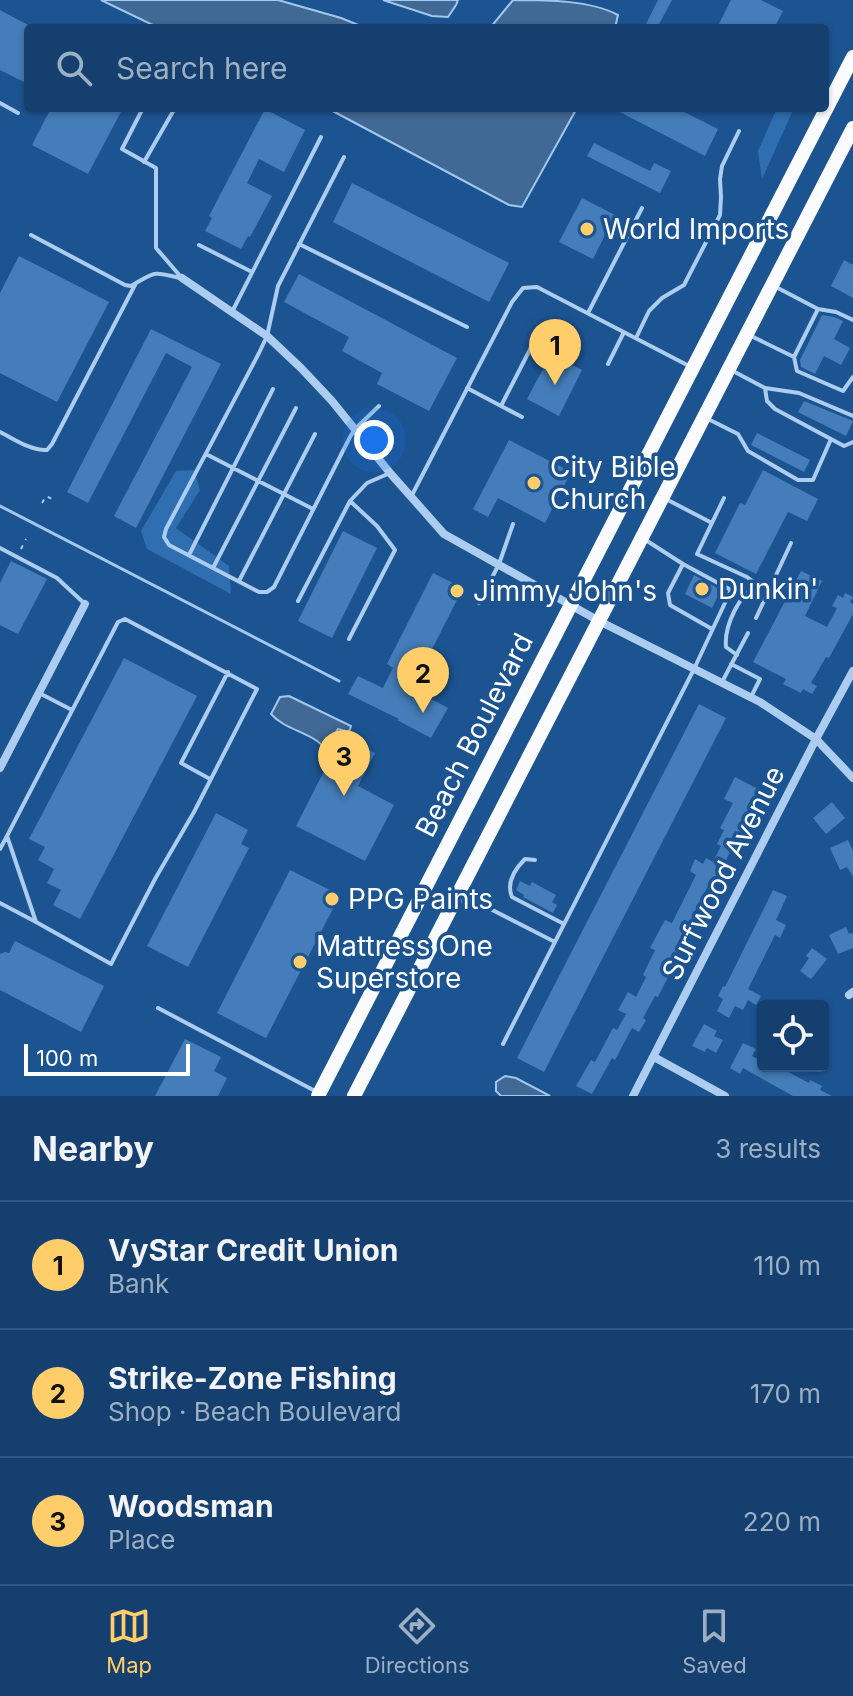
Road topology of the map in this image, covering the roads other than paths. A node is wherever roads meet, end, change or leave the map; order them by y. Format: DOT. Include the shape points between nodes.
graph roads {
  1 [pos="853,57"];
  2 [pos="0,103"];
  3 [pos="829,104"];
  4 [pos="141,112"];
  5 [pos="173,112"];
  6 [pos="825,112"];
  7 [pos="18,113"];
  8 [pos="739,131"];
  9 [pos="321,137"];
  10 [pos="851,137"];
  11 [pos="344,157"];
  12 [pos="144,162"];
  13 [pos="642,208"];
  14 [pos="31,235"];
  15 [pos="299,244"];
  16 [pos="199,245"];
  17 [pos="252,272"];
  18 [pos="182,278"];
  19 [pos="136,283"];
  20 [pos="772,285"];
  21 [pos="818,309"];
  22 [pos="232,312"];
  23 [pos="588,313"];
  24 [pos="853,320"];
  25 [pos="467,327"];
  26 [pos="541,328"];
  27 [pos="624,332"];
  28 [pos="747,334"];
  29 [pos="267,336"];
  30 [pos="636,338"];
  31 [pos="794,357"];
  32 [pos="608,364"];
  33 [pos="693,368"];
  34 [pos="729,369"];
  35 [pos="853,377"];
  36 [pos="467,388"];
  37 [pos="765,388"];
  38 [pos="273,389"];
  39 [pos="379,406"];
  40 [pos="501,406"];
  41 [pos="296,408"];
  42 [pos="853,416"];
  43 [pos="522,417"];
  44 [pos="704,417"];
  45 [pos="355,429"];
  46 [pos="0,432"];
  47 [pos="315,434"];
  48 [pos="831,439"];
  49 [pos="853,442"];
  50 [pos="206,454"];
  51 [pos="233,468"];
  52 [pos="390,473"];
  53 [pos="258,481"];
  54 [pos="284,494"];
  55 [pos="411,497"];
  56 [pos="662,497"];
  57 [pos="724,498"];
  58 [pos="350,501"];
  59 [pos="313,509"];
  60 [pos="712,523"];
  61 [pos="513,524"];
  62 [pos="642,538"];
  63 [pos="791,543"];
  64 [pos="0,548"];
  65 [pos="189,555"];
  66 [pos="499,564"];
  67 [pos="683,564"];
  68 [pos="213,568"];
  69 [pos="239,581"];
  70 [pos="758,585"];
  71 [pos="769,589"];
  72 [pos="298,601"];
  73 [pos="479,603"];
  74 [pos="85,604"];
  75 [pos="571,605"];
  76 [pos="756,618"];
  77 [pos="599,621"];
  78 [pos="712,629"];
  79 [pos="748,633"];
  80 [pos="349,639"];
  81 [pos="737,655"];
  82 [pos="731,664"];
  83 [pos="694,669"];
  84 [pos="853,671"];
  85 [pos="228,672"];
  86 [pos="722,682"];
  87 [pos="39,693"];
  88 [pos="751,697"];
  89 [pos="73,710"];
  90 [pos="816,739"];
  91 [pos="0,768"];
  92 [pos="853,778"];
  93 [pos="210,779"];
  94 [pos="7,836"];
  95 [pos="0,849"];
  96 [pos="535,860"];
  97 [pos="459,893"];
  98 [pos="0,903"];
  99 [pos="36,922"];
  100 [pos="564,924"];
  101 [pos="555,942"];
  102 [pos="158,1008"];
  103 [pos="503,1044"];
  104 [pos="654,1057"];
  105 [pos="319,1094"];
  106 [pos="354,1096"];
  107 [pos="633,1096"];
  108 [pos="725,1096"];
  1 -- 3 [label="highway, Beach Boulevard"];
  2 -- 7 [label="lane"];
  4 -- 12 [label="lane" via="122,149"];
  5 -- 12 [label="lane"];
  6 -- 33 [label="highway, Beach Boulevard"];
  8 -- 30 [label="lane" via="722,166 720,215 684,285 649,311"];
  9 -- 17 [label="lane"];
  10 -- 20 [label="highway"];
  11 -- 15 [label="lane"];
  12 -- 18 [label="lane" via="156,168 156,248"];
  13 -- 23 [label="lane"];
  14 -- 19 [label="lane" via="125,285"];
  15 -- 25 [label="lane"];
  15 -- 29 [label="lane" via="278,286"];
  16 -- 17 [label="lane"];
  17 -- 22 [label="lane"];
  18 -- 19 [label="lane" via="158,273"];
  18 -- 22 [label="street"];
  19 -- 46 [label="lane" via="47,450"];
  20 -- 21 [label="lane"];
  20 -- 28 [label="highway"];
  21 -- 24 [label="lane"];
  21 -- 31 [label="lane"];
  22 -- 29 [label="street"];
  23 -- 27 [label="lane"];
  23 -- 36 [label="lane" via="537,287 523,288"];
  26 -- 40 [label="lane"];
  27 -- 30 [label="lane"];
  27 -- 32 [label="lane"];
  28 -- 31 [label="lane"];
  28 -- 34 [label="highway"];
  29 -- 45 [label="street"];
  29 -- 50 [label="lane"];
  30 -- 33 [label="lane"];
  31 -- 35 [label="lane" via="797,371 843,391"];
  33 -- 75 [label="highway, Beach Boulevard"];
  34 -- 37 [label="lane"];
  34 -- 44 [label="highway"];
  36 -- 40 [label="lane"];
  36 -- 55 [label="lane"];
  37 -- 42 [label="lane" via="799,393"];
  37 -- 48 [label="lane" via="775,409"];
  38 -- 51 [label="lane"];
  39 -- 45 [label="lane"];
  40 -- 43 [label="lane"];
  41 -- 53 [label="lane"];
  44 -- 48 [label="lane" via="738,434 748,451 798,480 813,480"];
  44 -- 56 [label="highway"];
  45 -- 52 [label="street"];
  45 -- 59 [label="lane"];
  47 -- 54 [label="lane"];
  48 -- 49 [label="lane" via="844,446"];
  50 -- 51 [label="lane"];
  50 -- 65 [label="lane" via="164,537"];
  51 -- 53 [label="lane"];
  51 -- 65 [label="lane"];
  52 -- 55 [label="street"];
  52 -- 58 [label="lane" via="367,483"];
  53 -- 54 [label="lane"];
  53 -- 68 [label="lane"];
  54 -- 59 [label="lane"];
  54 -- 69 [label="lane"];
  55 -- 66 [label="street" via="444,534"];
  56 -- 60 [label="lane"];
  56 -- 62 [label="highway"];
  57 -- 60 [label="lane"];
  58 -- 72 [label="lane"];
  58 -- 80 [label="lane" via="395,550"];
  59 -- 69 [label="lane" via="274,587 259,592"];
  60 -- 70 [label="lane" via="697,554"];
  61 -- 66 [label="lane"];
  62 -- 67 [label="lane"];
  62 -- 77 [label="highway"];
  63 -- 71 [label="lane"];
  64 -- 74 [label="lane" via="57,578"];
  65 -- 68 [label="lane"];
  66 -- 73 [label="lane"];
  66 -- 75 [label="street"];
  67 -- 78 [label="lane" via="668,593 670,605"];
  67 -- 78 [label="lane" via="731,590"];
  68 -- 69 [label="lane"];
  70 -- 71 [label="lane"];
  70 -- 81 [label="lane" via="740,602 725,637 726,647"];
  71 -- 76 [label="lane"];
  74 -- 87 [label="street"];
  75 -- 77 [label="street"];
  75 -- 105 [label="highway, Beach Boulevard"];
  77 -- 83 [label="street"];
  77 -- 97 [label="highway"];
  78 -- 83 [label="lane"];
  79 -- 81 [label="lane"];
  81 -- 82 [label="lane"];
  82 -- 86 [label="lane"];
  82 -- 88 [label="lane" via="760,679"];
  83 -- 86 [label="street"];
  83 -- 100 [label="lane"];
  84 -- 90 [label="street, Surfwood Avenue"];
  85 -- 89 [label="lane" via="125,619 118,622"];
  85 -- 93 [label="lane" via="257,689"];
  85 -- 93 [label="lane" via="181,763"];
  86 -- 88 [label="street"];
  87 -- 89 [label="lane"];
  87 -- 91 [label="street"];
  88 -- 90 [label="street"];
  89 -- 94 [label="lane"];
  90 -- 92 [label="street"];
  90 -- 104 [label="street, Surfwood Avenue"];
  93 -- 99 [label="lane" via="111,964"];
  94 -- 95 [label="lane"];
  94 -- 99 [label="lane"];
  96 -- 100 [label="lane" via="519,865 509,890 512,897"];
  97 -- 101 [label="lane"];
  97 -- 106 [label="highway"];
  98 -- 99 [label="lane"];
  100 -- 101 [label="lane"];
  101 -- 103 [label="lane"];
  102 -- 105 [label="lane"];
  104 -- 107 [label="street, Surfwood Avenue"];
  104 -- 108 [label="street"];
}
